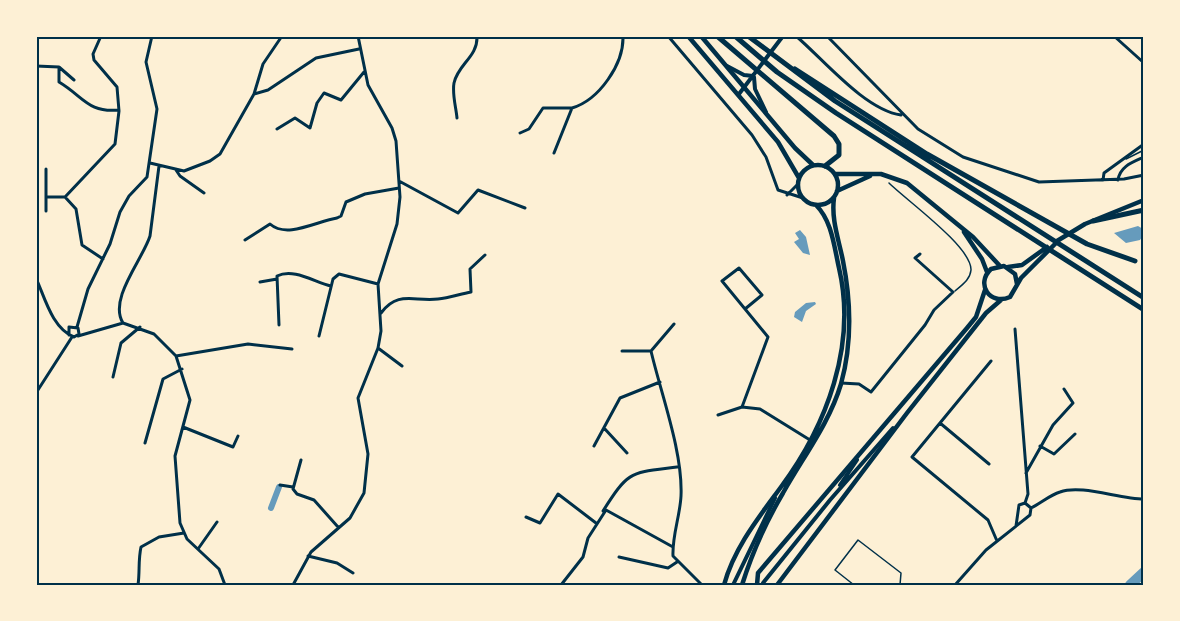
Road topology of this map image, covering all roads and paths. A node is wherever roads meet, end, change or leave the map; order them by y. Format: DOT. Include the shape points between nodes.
graph roads {
  1 [pos="101,36"];
  2 [pos="152,36"];
  3 [pos="282,36"];
  4 [pos="358,36"];
  5 [pos="477,36"];
  6 [pos="623,36"];
  7 [pos="668,36"];
  8 [pos="688,36"];
  9 [pos="701,36"];
  10 [pos="717,36"];
  11 [pos="735,36"];
  12 [pos="748,36"];
  13 [pos="783,36"];
  14 [pos="796,36"];
  15 [pos="827,36"];
  16 [pos="1114,36"];
  17 [pos="359,49"];
  18 [pos="780,61"];
  19 [pos="1144,63"];
  20 [pos="725,65"];
  21 [pos="36,66"];
  22 [pos="59,67"];
  23 [pos="364,72"];
  24 [pos="754,76"];
  25 [pos="74,81"];
  26 [pos="744,87"];
  27 [pos="254,94"];
  28 [pos="739,94"];
  29 [pos="572,108"];
  30 [pos="119,110"];
  31 [pos="768,115"];
  32 [pos="902,115"];
  33 [pos="457,118"];
  34 [pos="277,129"];
  35 [pos="520,133"];
  36 [pos="1144,144"];
  37 [pos="1144,150"];
  38 [pos="554,153"];
  39 [pos="1144,157"];
  40 [pos="1124,160"];
  41 [pos="150,163"];
  42 [pos="813,165"];
  43 [pos="159,166"];
  44 [pos="825,166"];
  45 [pos="46,169"];
  46 [pos="176,170"];
  47 [pos="835,174"];
  48 [pos="873,174"];
  49 [pos="1144,175"];
  50 [pos="1103,180"];
  51 [pos="1118,180"];
  52 [pos="399,181"];
  53 [pos="799,181"];
  54 [pos="889,183"];
  55 [pos="399,188"];
  56 [pos="837,191"];
  57 [pos="204,193"];
  58 [pos="787,195"];
  59 [pos="46,197"];
  60 [pos="65,197"];
  61 [pos="803,198"];
  62 [pos="834,198"];
  63 [pos="1144,200"];
  64 [pos="816,205"];
  65 [pos="525,208"];
  66 [pos="1144,210"];
  67 [pos="46,211"];
  68 [pos="1093,221"];
  69 [pos="962,229"];
  70 [pos="245,240"];
  71 [pos="920,254"];
  72 [pos="485,255"];
  73 [pos="103,259"];
  74 [pos="1032,261"];
  75 [pos="1135,261"];
  76 [pos="1000,266"];
  77 [pos="1007,267"];
  78 [pos="987,272"];
  79 [pos="36,278"];
  80 [pos="277,279"];
  81 [pos="260,282"];
  82 [pos="378,284"];
  83 [pos="1017,284"];
  84 [pos="331,286"];
  85 [pos="985,290"];
  86 [pos="953,292"];
  87 [pos="1144,298"];
  88 [pos="1001,300"];
  89 [pos="745,309"];
  90 [pos="1144,310"];
  91 [pos="380,314"];
  92 [pos="80,319"];
  93 [pos="123,322"];
  94 [pos="674,324"];
  95 [pos="58,325"];
  96 [pos="279,325"];
  97 [pos="140,327"];
  98 [pos="69,328"];
  99 [pos="78,328"];
  100 [pos="1015,329"];
  101 [pos="93,332"];
  102 [pos="70,336"];
  103 [pos="78,336"];
  104 [pos="319,336"];
  105 [pos="378,348"];
  106 [pos="292,349"];
  107 [pos="622,351"];
  108 [pos="651,351"];
  109 [pos="176,356"];
  110 [pos="991,361"];
  111 [pos="402,366"];
  112 [pos="182,369"];
  113 [pos="932,369"];
  114 [pos="112,377"];
  115 [pos="937,377"];
  116 [pos="660,382"];
  117 [pos="841,383"];
  118 [pos="1064,389"];
  119 [pos="36,393"];
  120 [pos="742,407"];
  121 [pos="906,413"];
  122 [pos="718,415"];
  123 [pos="940,423"];
  124 [pos="183,427"];
  125 [pos="603,427"];
  126 [pos="1075,434"];
  127 [pos="238,436"];
  128 [pos="809,440"];
  129 [pos="145,443"];
  130 [pos="814,443"];
  131 [pos="594,446"];
  132 [pos="1040,446"];
  133 [pos="627,453"];
  134 [pos="301,460"];
  135 [pos="857,460"];
  136 [pos="989,464"];
  137 [pos="677,467"];
  138 [pos="1025,474"];
  139 [pos="280,485"];
  140 [pos="293,487"];
  141 [pos="781,487"];
  142 [pos="1144,499"];
  143 [pos="830,500"];
  144 [pos="1026,503"];
  145 [pos="1031,508"];
  146 [pos="603,511"];
  147 [pos="1017,512"];
  148 [pos="526,517"];
  149 [pos="1027,517"];
  150 [pos="217,522"];
  151 [pos="596,523"];
  152 [pos="339,527"];
  153 [pos="1016,528"];
  154 [pos="184,533"];
  155 [pos="998,541"];
  156 [pos="673,547"];
  157 [pos="198,549"];
  158 [pos="308,556"];
  159 [pos="619,557"];
  160 [pos="676,562"];
  161 [pos="353,573"];
  162 [pos="763,583"];
  163 [pos="138,585"];
  164 [pos="225,585"];
  165 [pos="293,585"];
  166 [pos="561,585"];
  167 [pos="702,585"];
  168 [pos="724,585"];
  169 [pos="733,585"];
  170 [pos="742,585"];
  171 [pos="757,585"];
  172 [pos="777,585"];
  173 [pos="854,585"];
  174 [pos="900,585"];
  175 [pos="955,585"];
  1 -- 30 [label="street" via="94,60 114,80"];
  2 -- 41 [label="street" via="146,62 157,109"];
  3 -- 27 [label="street" via="263,64"];
  4 -- 17 [label="street"];
  5 -- 33 [label="street" via="473,54 459,70 454,84"];
  6 -- 29 [label="street" via="624,51 615,68 586,104"];
  7 -- 58 [label="street" via="752,135 766,157 778,190"];
  8 -- 28 [label="main road"];
  9 -- 20 [label="main road"];
  10 -- 44 [label="highway" via="834,136 839,155"];
  11 -- 90 [label="highway" via="777,72 829,108"];
  12 -- 18 [label="highway"];
  13 -- 24 [label="main road"];
  14 -- 32 [label="street" via="878,106"];
  15 -- 32 [label="street"];
  16 -- 19 [label="street"];
  17 -- 23 [label="street"];
  17 -- 27 [label="street" via="316,58 268,90"];
  18 -- 75 [label="highway" via="927,154 1087,244"];
  18 -- 87 [label="highway" via="835,101"];
  20 -- 24 [label="main road"];
  20 -- 26 [label="main road"];
  21 -- 22 [label="street"];
  22 -- 25 [label="street"];
  22 -- 30 [label="street" via="60,81 93,108 101,112"];
  23 -- 34 [label="street" via="341,100 324,93 316,103 309,128 295,118"];
  23 -- 52 [label="street" via="392,128"];
  24 -- 26 [label="main road"];
  24 -- 31 [label="main road" via="755,89"];
  26 -- 28 [label="main road"];
  26 -- 31 [label="main road"];
  27 -- 46 [label="street" via="220,153 201,166"];
  28 -- 53 [label="main road" via="778,142"];
  29 -- 35 [label="street" via="543,108 529,129"];
  29 -- 38 [label="street"];
  30 -- 60 [label="street" via="115,144"];
  31 -- 42 [label="main road"];
  32 -- 50 [label="street" via="940,145 991,168 1039,182"];
  36 -- 40 [label="street"];
  37 -- 40 [label="lane"];
  39 -- 51 [label="street" via="1126,165"];
  40 -- 50 [label="street" via="1104,174"];
  41 -- 43 [label="street"];
  41 -- 73 [label="street" via="147,177 120,212"];
  42 -- 44 [label="main road"];
  42 -- 53 [label="main road" via="802,172"];
  43 -- 46 [label="street"];
  43 -- 93 [label="street" via="150,236 130,272 119,303"];
  44 -- 47 [label="main road"];
  45 -- 59 [label="street"];
  46 -- 57 [label="street"];
  47 -- 48 [label="main road"];
  47 -- 56 [label="main road"];
  48 -- 56 [label="main road"];
  48 -- 69 [label="main road" via="907,183"];
  49 -- 51 [label="street"];
  50 -- 51 [label="street"];
  52 -- 55 [label="street"];
  52 -- 65 [label="street" via="458,213 478,190"];
  53 -- 58 [label="street"];
  53 -- 61 [label="main road"];
  54 -- 86 [label="lane" via="968,258 969,276"];
  55 -- 70 [label="street" via="346,202 337,218 292,230 270,224"];
  55 -- 82 [label="street" via="398,224"];
  56 -- 62 [label="main road"];
  58 -- 61 [label="street"];
  59 -- 60 [label="street"];
  59 -- 67 [label="street"];
  60 -- 73 [label="street" via="76,209 82,245"];
  61 -- 64 [label="main road"];
  62 -- 64 [label="main road"];
  62 -- 117 [label="main road" via="834,222 847,283 849,330"];
  63 -- 68 [label="main road"];
  64 -- 128 [label="main road" via="824,215 842,278 844,325 833,387"];
  66 -- 68 [label="highway"];
  68 -- 74 [label="main road"];
  69 -- 76 [label="main road"];
  69 -- 78 [label="main road"];
  71 -- 86 [label="street" via="915,258"];
  72 -- 91 [label="street" via="470,269 471,292 436,300 403,296 387,304"];
  73 -- 92 [label="street" via="88,289"];
  74 -- 77 [label="main road"];
  74 -- 83 [label="main road"];
  76 -- 77 [label="main road"];
  76 -- 78 [label="main road"];
  77 -- 83 [label="main road" via="1015,274"];
  78 -- 85 [label="main road"];
  79 -- 95 [label="street"];
  80 -- 81 [label="street"];
  80 -- 84 [label="street" via="286,272 294,272"];
  80 -- 96 [label="street"];
  82 -- 84 [label="street" via="339,274"];
  82 -- 91 [label="street"];
  83 -- 88 [label="main road" via="1014,293"];
  84 -- 104 [label="street"];
  85 -- 88 [label="main road"];
  85 -- 113 [label="main road" via="976,317"];
  86 -- 117 [label="street" via="934,310 871,392 859,384"];
  88 -- 115 [label="main road" via="986,313"];
  89 -- 89 [label="street" via="762,295 739,268 722,281"];
  89 -- 120 [label="street" via="768,337"];
  91 -- 105 [label="street"];
  92 -- 98 [label="street"];
  92 -- 99 [label="street"];
  93 -- 97 [label="street"];
  93 -- 101 [label="street"];
  94 -- 108 [label="street"];
  95 -- 98 [label="street"];
  95 -- 102 [label="street"];
  97 -- 109 [label="street" via="154,334"];
  97 -- 114 [label="street" via="121,343"];
  98 -- 99 [label="street"];
  98 -- 102 [label="street"];
  99 -- 101 [label="street"];
  99 -- 103 [label="street"];
  100 -- 138 [label="street"];
  101 -- 103 [label="street"];
  102 -- 103 [label="street"];
  102 -- 119 [label="street"];
  105 -- 111 [label="street"];
  105 -- 152 [label="street" via="358,398 368,477 364,494 350,518"];
  106 -- 109 [label="street" via="248,344"];
  107 -- 108 [label="street"];
  108 -- 116 [label="street"];
  109 -- 112 [label="street"];
  110 -- 123 [label="street"];
  112 -- 124 [label="street" via="190,400"];
  112 -- 129 [label="street" via="163,379"];
  113 -- 115 [label="main road"];
  113 -- 135 [label="main road"];
  115 -- 121 [label="main road"];
  116 -- 125 [label="street" via="620,398"];
  116 -- 137 [label="street"];
  117 -- 130 [label="main road"];
  118 -- 132 [label="street" via="1073,403"];
  120 -- 122 [label="street"];
  120 -- 128 [label="street" via="760,409"];
  121 -- 143 [label="main road"];
  121 -- 172 [label="main road"];
  123 -- 136 [label="street"];
  123 -- 155 [label="street" via="912,457 988,520"];
  124 -- 127 [label="street" via="233,447"];
  124 -- 154 [label="street" via="174,470"];
  125 -- 131 [label="street"];
  125 -- 133 [label="street"];
  126 -- 132 [label="street" via="1054,454"];
  128 -- 130 [label="street"];
  128 -- 141 [label="main road"];
  130 -- 170 [label="main road" via="756,545"];
  132 -- 138 [label="street"];
  134 -- 140 [label="street"];
  135 -- 143 [label="main road"];
  135 -- 171 [label="main road" via="758,573"];
  137 -- 146 [label="street" via="626,477"];
  137 -- 156 [label="street" via="681,497"];
  138 -- 144 [label="street"];
  139 -- 140 [label="street"];
  140 -- 152 [label="street" via="297,494 314,500"];
  141 -- 168 [label="main road" via="750,528"];
  141 -- 169 [label="main road"];
  142 -- 145 [label="street" via="1122,499 1085,489 1060,491"];
  143 -- 162 [label="main road"];
  144 -- 145 [label="street"];
  144 -- 147 [label="street" via="1019,505"];
  145 -- 149 [label="street"];
  146 -- 151 [label="street"];
  146 -- 156 [label="street" via="609,510"];
  147 -- 149 [label="street"];
  147 -- 153 [label="street"];
  148 -- 151 [label="street" via="540,523 558,494"];
  149 -- 153 [label="street"];
  150 -- 157 [label="street"];
  151 -- 166 [label="street" via="583,557"];
  152 -- 158 [label="street"];
  153 -- 155 [label="street"];
  154 -- 157 [label="street"];
  154 -- 163 [label="street" via="159,537 141,547"];
  155 -- 175 [label="street"];
  156 -- 160 [label="street"];
  157 -- 164 [label="street" via="219,569"];
  158 -- 161 [label="street" via="337,563"];
  158 -- 165 [label="street"];
  159 -- 160 [label="street" via="668,568"];
  160 -- 167 [label="street"];
  173 -- 174 [label="lane" via="835,570 858,540 901,573"];
}
